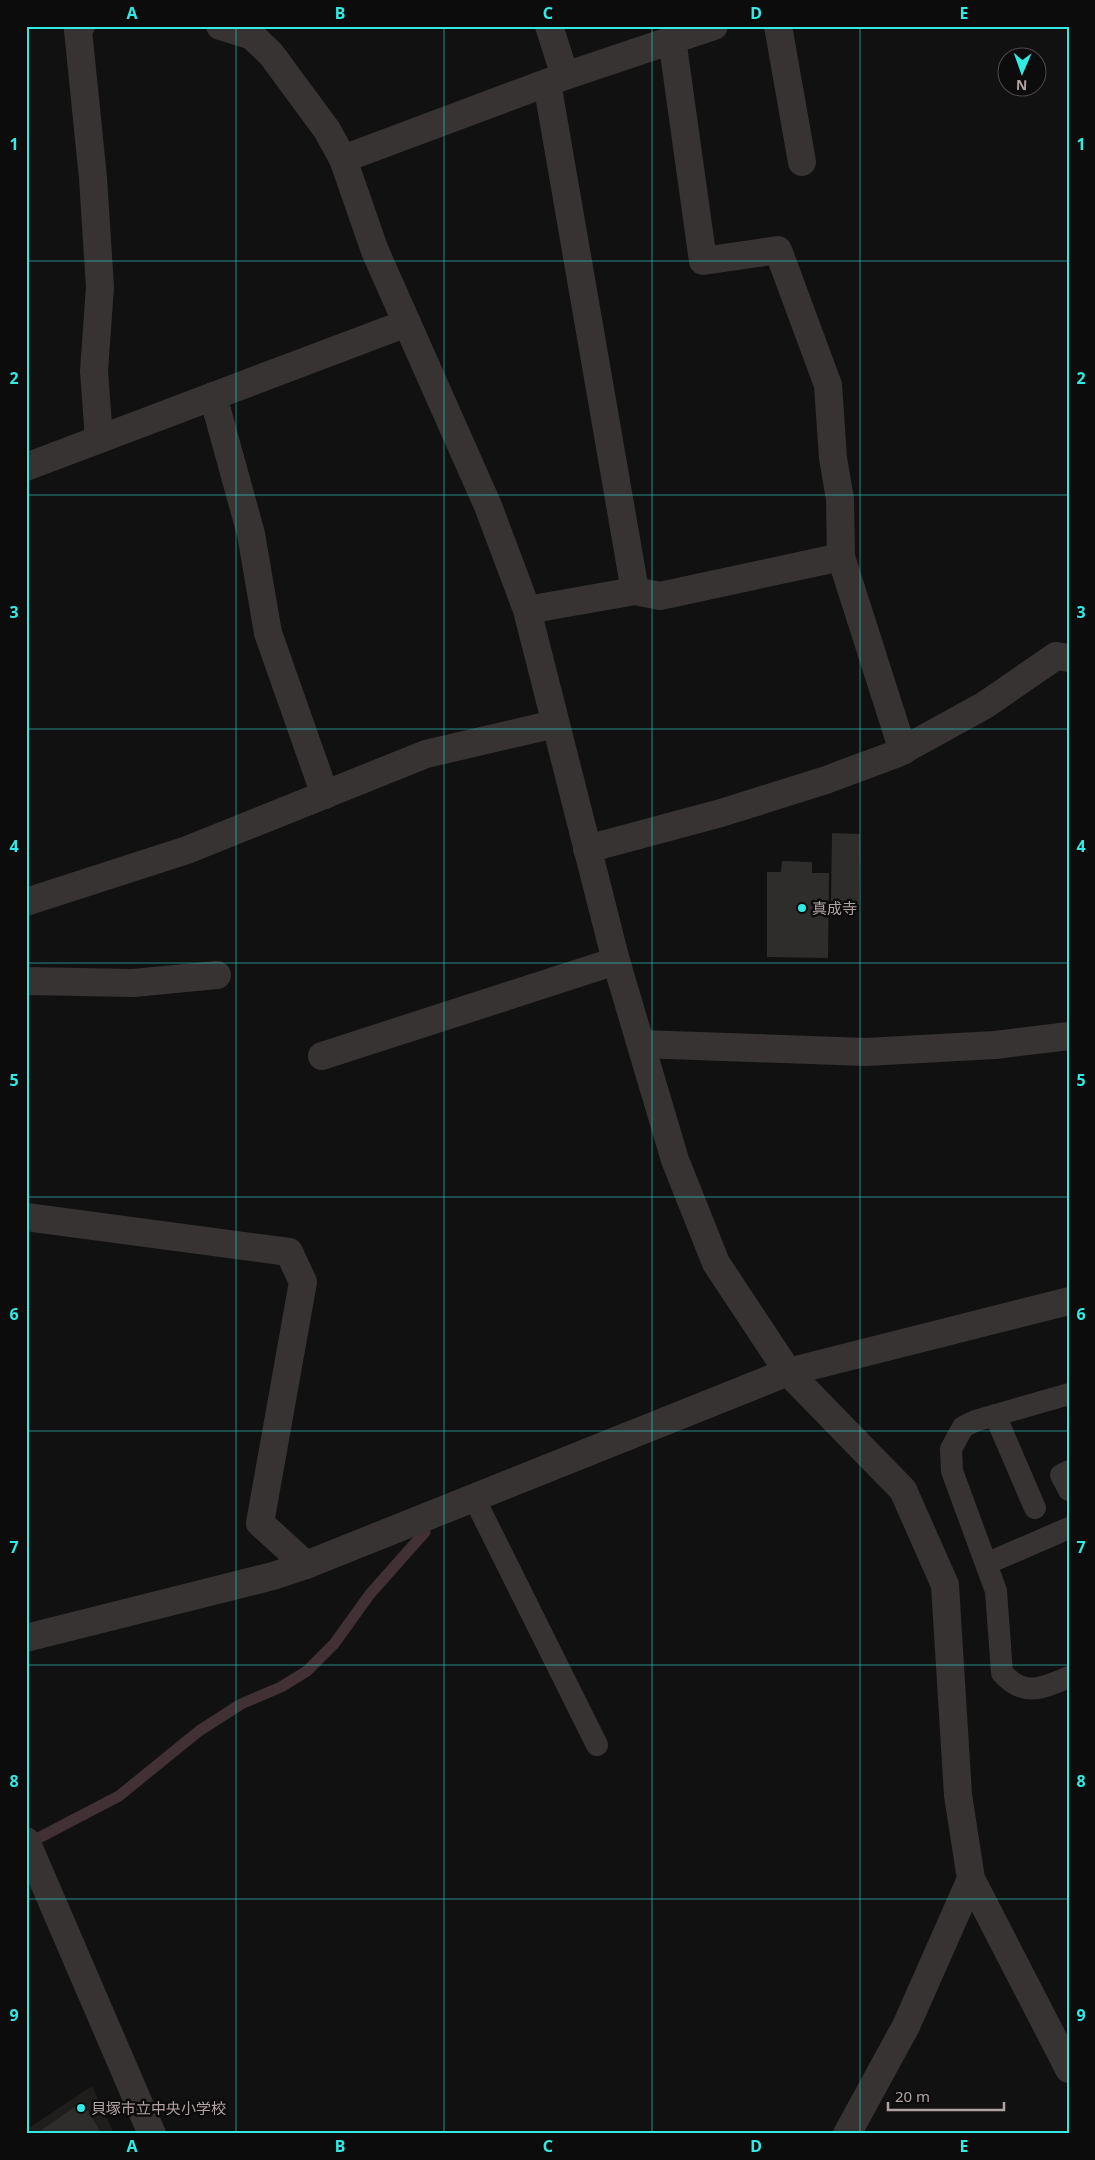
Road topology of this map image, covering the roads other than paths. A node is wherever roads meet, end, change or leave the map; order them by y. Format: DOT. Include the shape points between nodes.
graph roads {
  1 [pos="80,26"];
  2 [pos="220,26"];
  3 [pos="548,26"];
  4 [pos="778,26"];
  5 [pos="693,31"];
  6 [pos="556,80"];
  7 [pos="343,159"];
  8 [pos="802,162"];
  9 [pos="407,323"];
  10 [pos="214,396"];
  11 [pos="99,439"];
  12 [pos="26,467"];
  13 [pos="841,557"];
  14 [pos="635,591"];
  15 [pos="527,610"];
  16 [pos="1069,658"];
  17 [pos="555,724"];
  18 [pos="903,751"];
  19 [pos="325,795"];
  20 [pos="587,849"];
  21 [pos="26,902"];
  22 [pos="616,961"];
  23 [pos="217,976"];
  24 [pos="26,981"];
  25 [pos="1069,1036"];
  26 [pos="641,1044"];
  27 [pos="322,1056"];
  28 [pos="26,1217"];
  29 [pos="1069,1301"];
  30 [pos="788,1372"];
  31 [pos="1069,1394"];
  32 [pos="995,1415"];
  33 [pos="1069,1471"];
  34 [pos="1069,1490"];
  35 [pos="474,1498"];
  36 [pos="1036,1508"];
  37 [pos="1069,1528"];
  38 [pos="988,1563"];
  39 [pos="306,1565"];
  40 [pos="26,1638"];
  41 [pos="1069,1677"];
  42 [pos="596,1745"];
  43 [pos="26,1841"];
  44 [pos="971,1879"];
  45 [pos="1069,2069"];
  46 [pos="152,2134"];
  47 [pos="847,2134"];
  1 -- 11 [label="street" via="100,287 94,371"];
  2 -- 7 [label="street" via="252,36 271,54 327,130"];
  3 -- 6 [label="street"];
  4 -- 8 [label="street"];
  5 -- 6 [label="street"];
  5 -- 13 [label="street" via="703,261 778,250 828,385 832,458 840,499"];
  6 -- 7 [label="street"];
  6 -- 14 [label="street"];
  7 -- 9 [label="street" via="376,251"];
  9 -- 10 [label="street"];
  9 -- 15 [label="street" via="488,506"];
  10 -- 11 [label="street"];
  10 -- 19 [label="street" via="251,534 268,633"];
  11 -- 12 [label="street"];
  13 -- 14 [label="street" via="660,596"];
  13 -- 18 [label="street"];
  14 -- 15 [label="street"];
  15 -- 17 [label="street"];
  16 -- 18 [label="street" via="1056,656 984,705"];
  17 -- 19 [label="street" via="426,754"];
  17 -- 20 [label="street"];
  18 -- 20 [label="street" via="826,780 721,813"];
  19 -- 21 [label="street" via="188,850"];
  20 -- 22 [label="street"];
  22 -- 26 [label="street"];
  22 -- 27 [label="street"];
  23 -- 24 [label="street" via="133,983"];
  25 -- 26 [label="street" via="866,1052"];
  26 -- 30 [label="street" via="675,1160 716,1263"];
  28 -- 39 [label="street" via="289,1252 303,1282 260,1522"];
  29 -- 30 [label="street"];
  30 -- 35 [label="street"];
  30 -- 44 [label="street" via="903,1490 945,1585 958,1795"];
  31 -- 32 [label="lane"];
  32 -- 36 [label="lane"];
  32 -- 38 [label="lane" via="962,1427 951,1449 952,1471"];
  33 -- 34 [label="lane" via="1061,1474"];
  35 -- 39 [label="street"];
  35 -- 42 [label="lane"];
  37 -- 38 [label="lane"];
  38 -- 41 [label="lane" via="996,1591 1002,1673 1012,1683 1037,1690"];
  39 -- 40 [label="street"];
  43 -- 46 [label="street"];
  44 -- 45 [label="street"];
  44 -- 47 [label="street" via="906,2026"];
}
